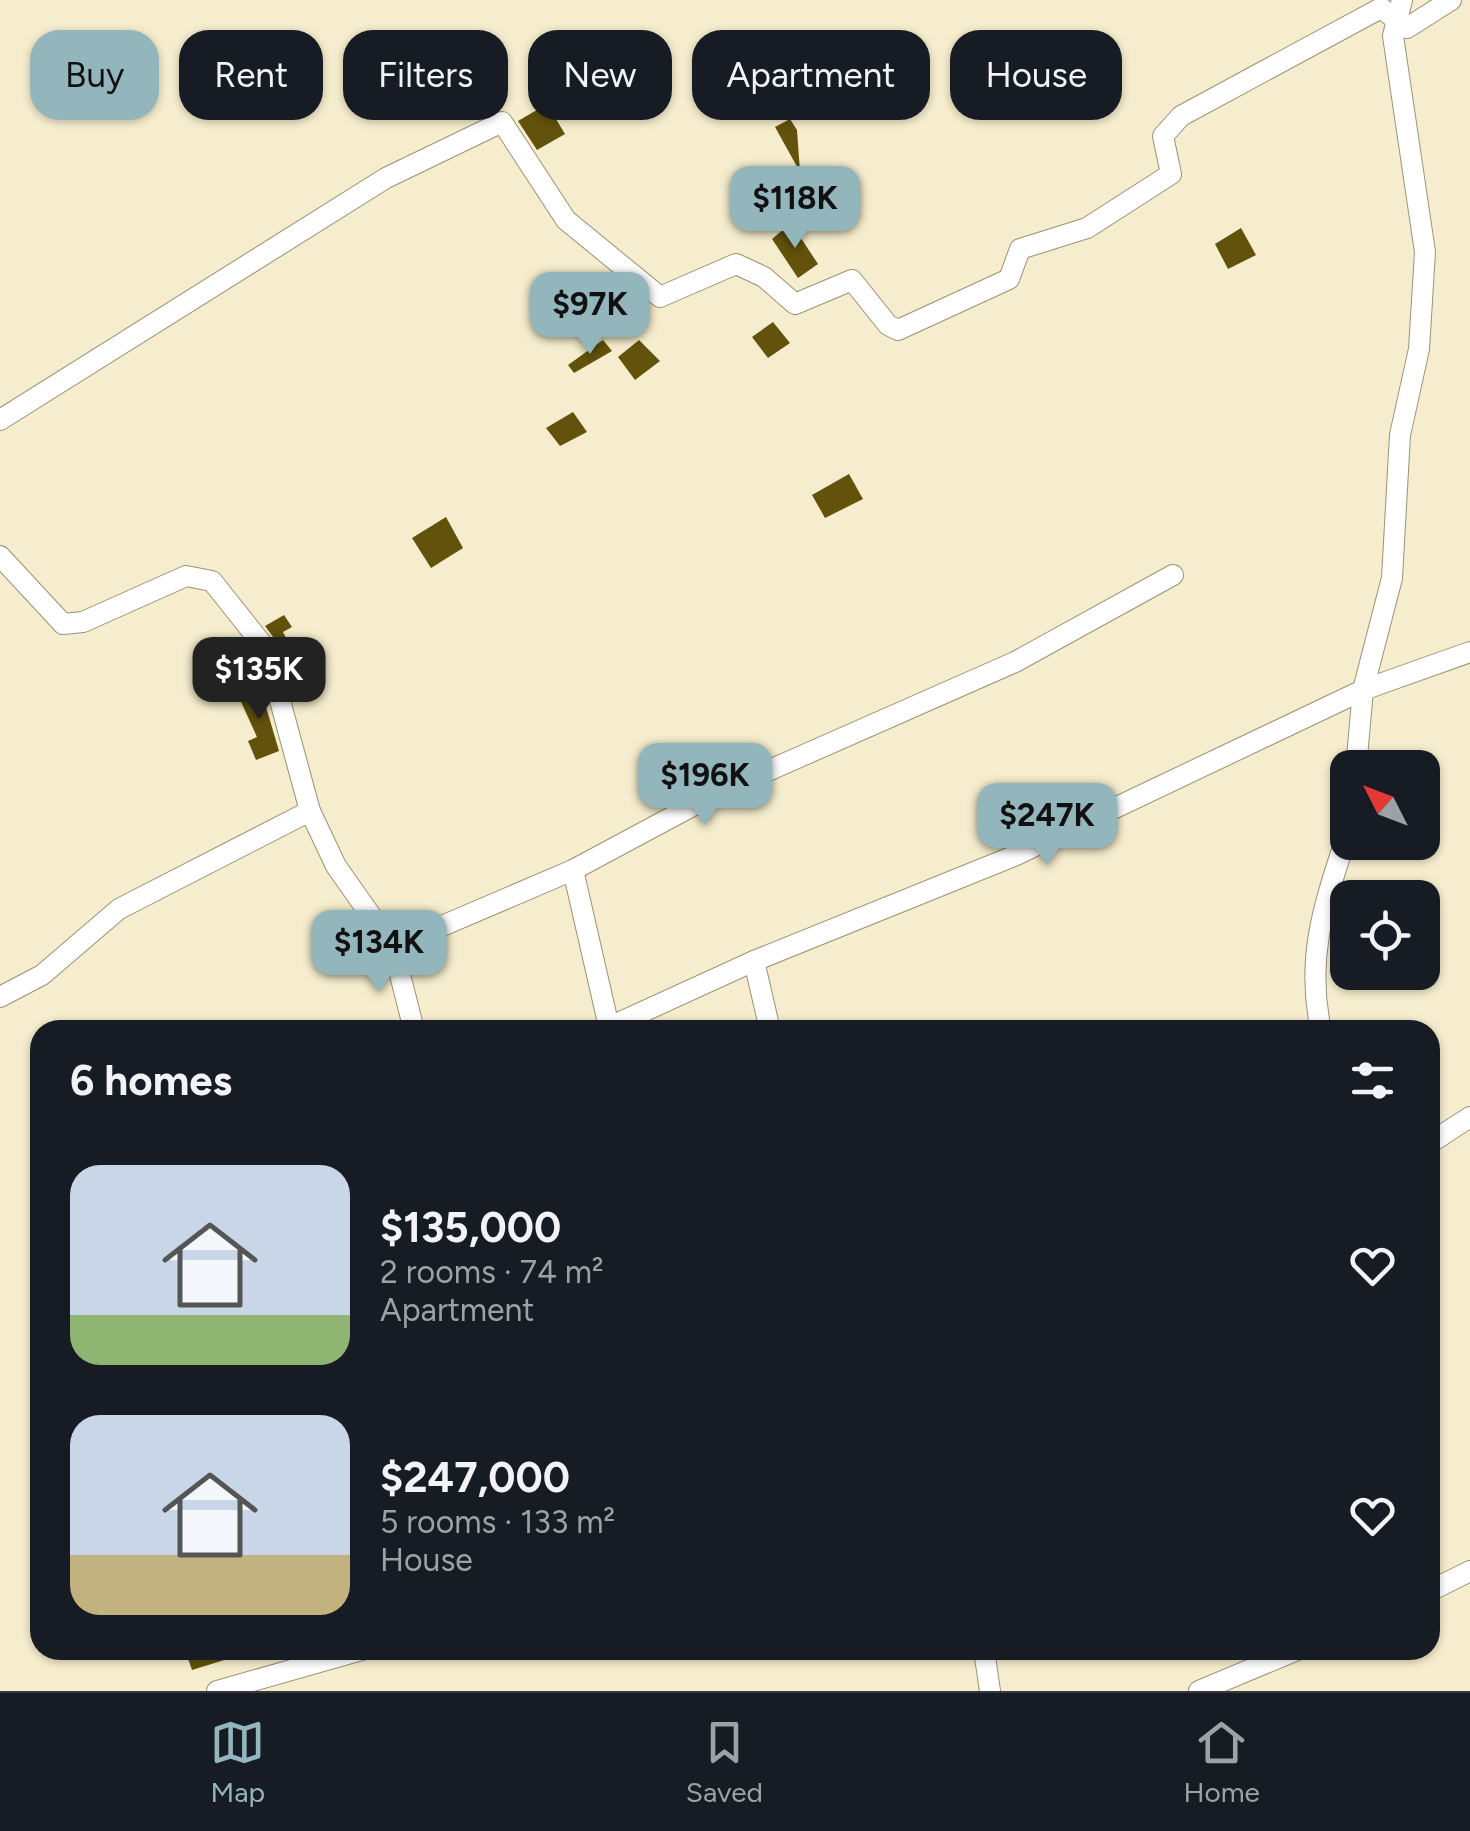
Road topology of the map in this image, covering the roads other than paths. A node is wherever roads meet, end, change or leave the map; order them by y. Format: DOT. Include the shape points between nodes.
graph roads {
  1 [pos="1451,0"];
  2 [pos="1388,7"];
  3 [pos="0,420"];
  4 [pos="0,556"];
  5 [pos="1173,575"];
  6 [pos="1470,652"];
  7 [pos="1362,690"];
  8 [pos="1357,750"];
  9 [pos="310,810"];
  10 [pos="1339,860"];
  11 [pos="573,870"];
  12 [pos="393,948"];
  13 [pos="754,961"];
  14 [pos="0,997"];
  15 [pos="411,1020"];
  16 [pos="604,1020"];
  17 [pos="624,1020"];
  18 [pos="768,1020"];
  19 [pos="1319,1020"];
  20 [pos="1470,1117"];
  21 [pos="1440,1137"];
  22 [pos="1470,1571"];
  23 [pos="1440,1585"];
  24 [pos="327,1660"];
  25 [pos="985,1660"];
  26 [pos="1274,1660"];
  27 [pos="217,1691"];
  28 [pos="990,1691"];
  29 [pos="1199,1691"];
  1 -- 2 [label="street" via="1407,28"];
  2 -- 3 [label="street" via="1181,116 1163,136 1171,174 1086,228 1020,249 1009,279 898,330 852,280 795,304 736,264 660,297 566,220 502,122 386,178"];
  2 -- 7 [label="street" via="1425,252 1418,349 1400,436 1392,578"];
  4 -- 9 [label="street" via="63,624 82,622 186,576 212,581 266,649"];
  5 -- 11 [label="street" via="1015,662 711,796"];
  6 -- 7 [label="street"];
  7 -- 8 [label="street"];
  7 -- 13 [label="street" via="1014,856"];
  9 -- 12 [label="street" via="336,866"];
  9 -- 14 [label="street" via="120,909 42,975"];
  10 -- 19 [label="street" via="1318,924 1312,990"];
  11 -- 12 [label="street"];
  11 -- 16 [label="street"];
  12 -- 15 [label="street"];
  13 -- 17 [label="street"];
  13 -- 18 [label="street"];
  20 -- 21 [label="street"];
  22 -- 23 [label="street"];
  24 -- 27 [label="street"];
  25 -- 28 [label="street"];
  26 -- 29 [label="street"];
}
